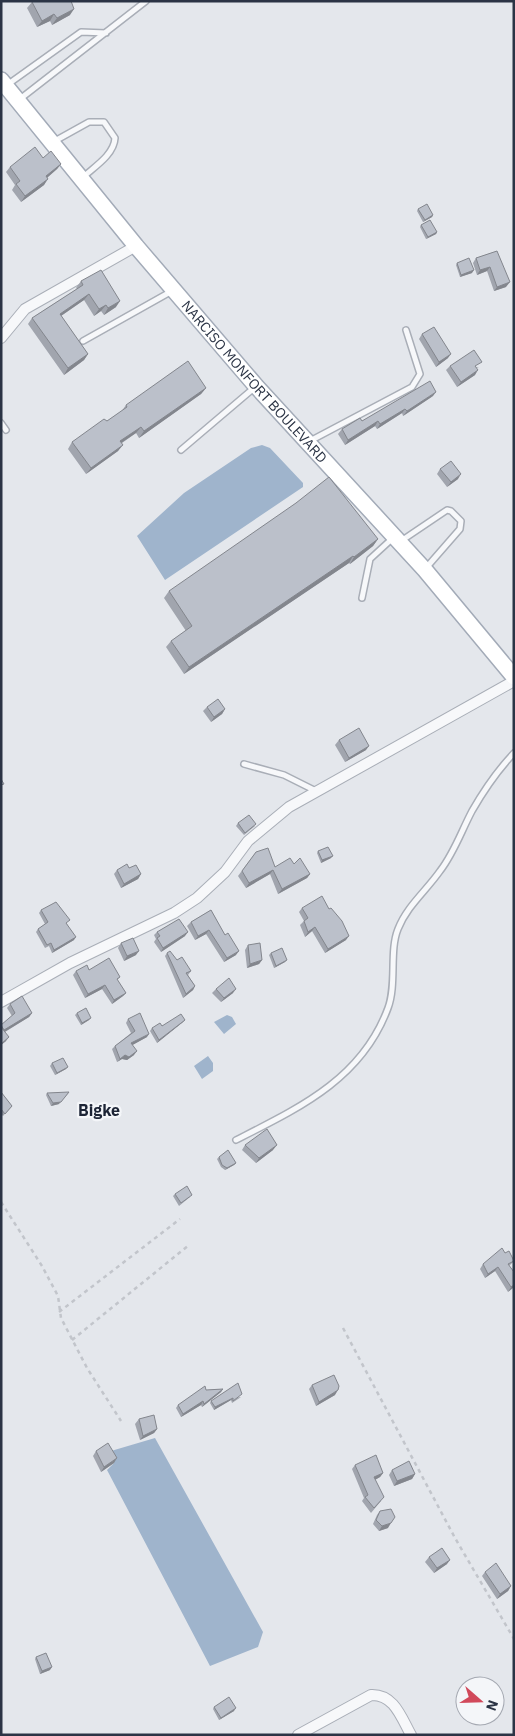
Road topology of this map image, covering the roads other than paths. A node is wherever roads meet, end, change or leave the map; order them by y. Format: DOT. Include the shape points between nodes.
graph roads {
  1 [pos="146,1"];
  2 [pos="106,33"];
  3 [pos="4,83"];
  4 [pos="18,100"];
  5 [pos="51,143"];
  6 [pos="81,179"];
  7 [pos="136,246"];
  8 [pos="175,290"];
  9 [pos="406,330"];
  10 [pos="1,338"];
  11 [pos="83,341"];
  12 [pos="256,386"];
  13 [pos="1,424"];
  14 [pos="6,430"];
  15 [pos="308,442"];
  16 [pos="181,450"];
  17 [pos="397,540"];
  18 [pos="425,570"];
  19 [pos="362,598"];
  20 [pos="514,677"];
  21 [pos="514,681"];
  22 [pos="514,754"];
  23 [pos="244,764"];
  24 [pos="316,791"];
  25 [pos="1,1002"];
  26 [pos="236,1140"];
  27 [pos="298,1735"];
  28 [pos="411,1735"];
  1 -- 2 [label="lane"];
  2 -- 3 [label="lane" via="81,32"];
  2 -- 4 [label="lane"];
  3 -- 4 [label="main road, NARCISO MONFORT BOULEVARD"];
  4 -- 5 [label="main road, NARCISO MONFORT BOULEVARD"];
  5 -- 6 [label="main road, NARCISO MONFORT BOULEVARD"];
  5 -- 6 [label="lane" via="89,122 104,122 115,138 115,145"];
  6 -- 7 [label="main road, NARCISO MONFORT BOULEVARD"];
  7 -- 8 [label="main road, NARCISO MONFORT BOULEVARD"];
  7 -- 10 [label="street" via="25,309"];
  8 -- 11 [label="lane"];
  8 -- 12 [label="main road, NARCISO MONFORT BOULEVARD"];
  9 -- 15 [label="lane" via="420,374 412,387"];
  12 -- 15 [label="main road, NARCISO MONFORT BOULEVARD"];
  12 -- 16 [label="lane"];
  13 -- 14 [label="lane"];
  15 -- 17 [label="main road, NARCISO MONFORT BOULEVARD"];
  17 -- 18 [label="main road, NARCISO MONFORT BOULEVARD"];
  17 -- 18 [label="lane" via="447,510 461,521 460,530"];
  17 -- 19 [label="lane" via="370,559"];
  18 -- 20 [label="main road, NARCISO MONFORT BOULEVARD"];
  21 -- 24 [label="street"];
  22 -- 26 [label="lane" via="494,775 440,872 408,908 397,930 389,1006 367,1050 340,1079 306,1104"];
  23 -- 24 [label="lane" via="284,775"];
  24 -- 25 [label="street" via="289,807 248,841 225,872 197,898"];
  27 -- 28 [label="street" via="371,1695 379,1695 392,1702"];
}
